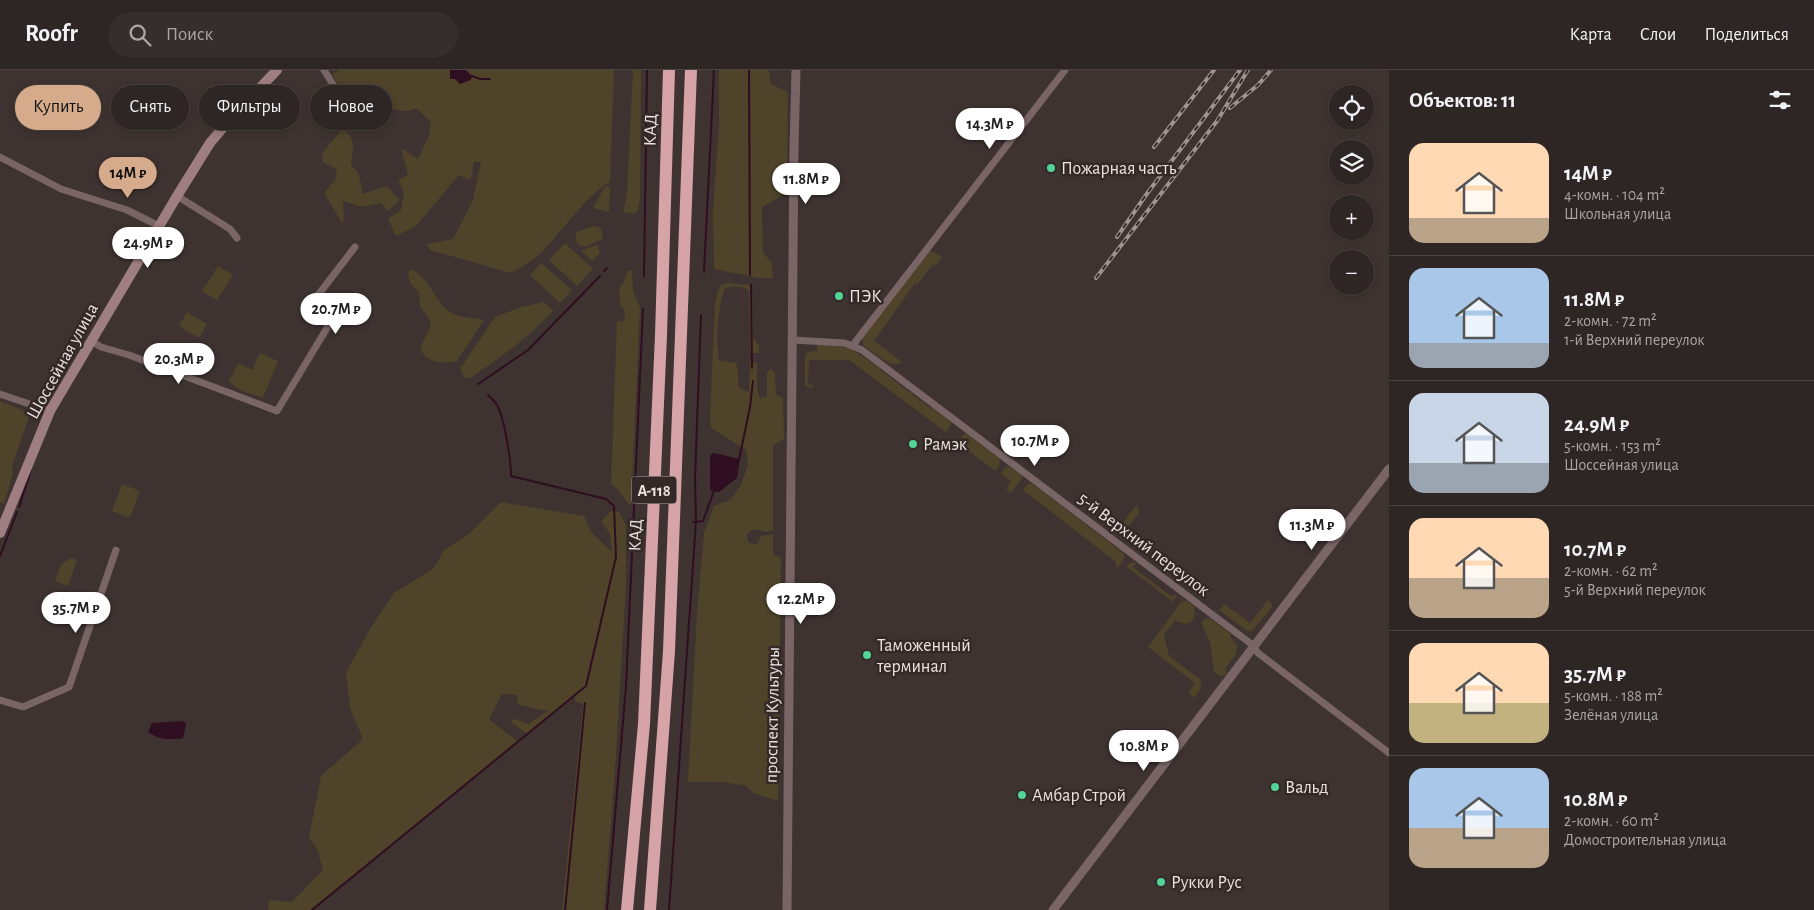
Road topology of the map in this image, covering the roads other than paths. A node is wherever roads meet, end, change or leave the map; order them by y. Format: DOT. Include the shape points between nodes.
graph roads {
  1 [pos="277,70"];
  2 [pos="324,70"];
  3 [pos="669,70"];
  4 [pos="691,70"];
  5 [pos="796,70"];
  6 [pos="1066,70"];
  7 [pos="333,85"];
  8 [pos="0,157"];
  9 [pos="177,196"];
  10 [pos="159,226"];
  11 [pos="237,238"];
  12 [pos="355,247"];
  13 [pos="793,340"];
  14 [pos="90,341"];
  15 [pos="853,345"];
  16 [pos="0,394"];
  17 [pos="50,412"];
  18 [pos="1389,469"];
  19 [pos="0,533"];
  20 [pos="116,550"];
  21 [pos="1254,648"];
  22 [pos="0,700"];
  23 [pos="1389,753"];
  24 [pos="627,910"];
  25 [pos="650,910"];
  26 [pos="787,910"];
  27 [pos="1053,910"];
  1 -- 9 [label="main road, Шоссейная улица" via="210,143"];
  2 -- 7 [label="street"];
  3 -- 24 [label="highway, КАД / А-118" via="661,344 644,714"];
  4 -- 25 [label="highway, А-118" via="670,642"];
  5 -- 13 [label="street, проспект Культуры"];
  6 -- 15 [label="street"];
  8 -- 10 [label="street" via="61,189 127,210"];
  9 -- 10 [label="main road, Шоссейная улица"];
  9 -- 11 [label="street" via="230,229"];
  10 -- 14 [label="main road, Шоссейная улица"];
  12 -- 14 [label="street" via="315,299 328,328 277,411"];
  13 -- 15 [label="street, 5-й Верхний переулок"];
  13 -- 26 [label="street, проспект Культуры"];
  14 -- 17 [label="main road, Шоссейная улица"];
  15 -- 21 [label="street, 5-й Верхний переулок"];
  16 -- 17 [label="street"];
  17 -- 19 [label="main road, Шоссейная улица"];
  18 -- 21 [label="street"];
  20 -- 22 [label="street" via="70,687 23,707"];
  21 -- 23 [label="street, 5-й Верхний переулок"];
  21 -- 27 [label="street"];
}
